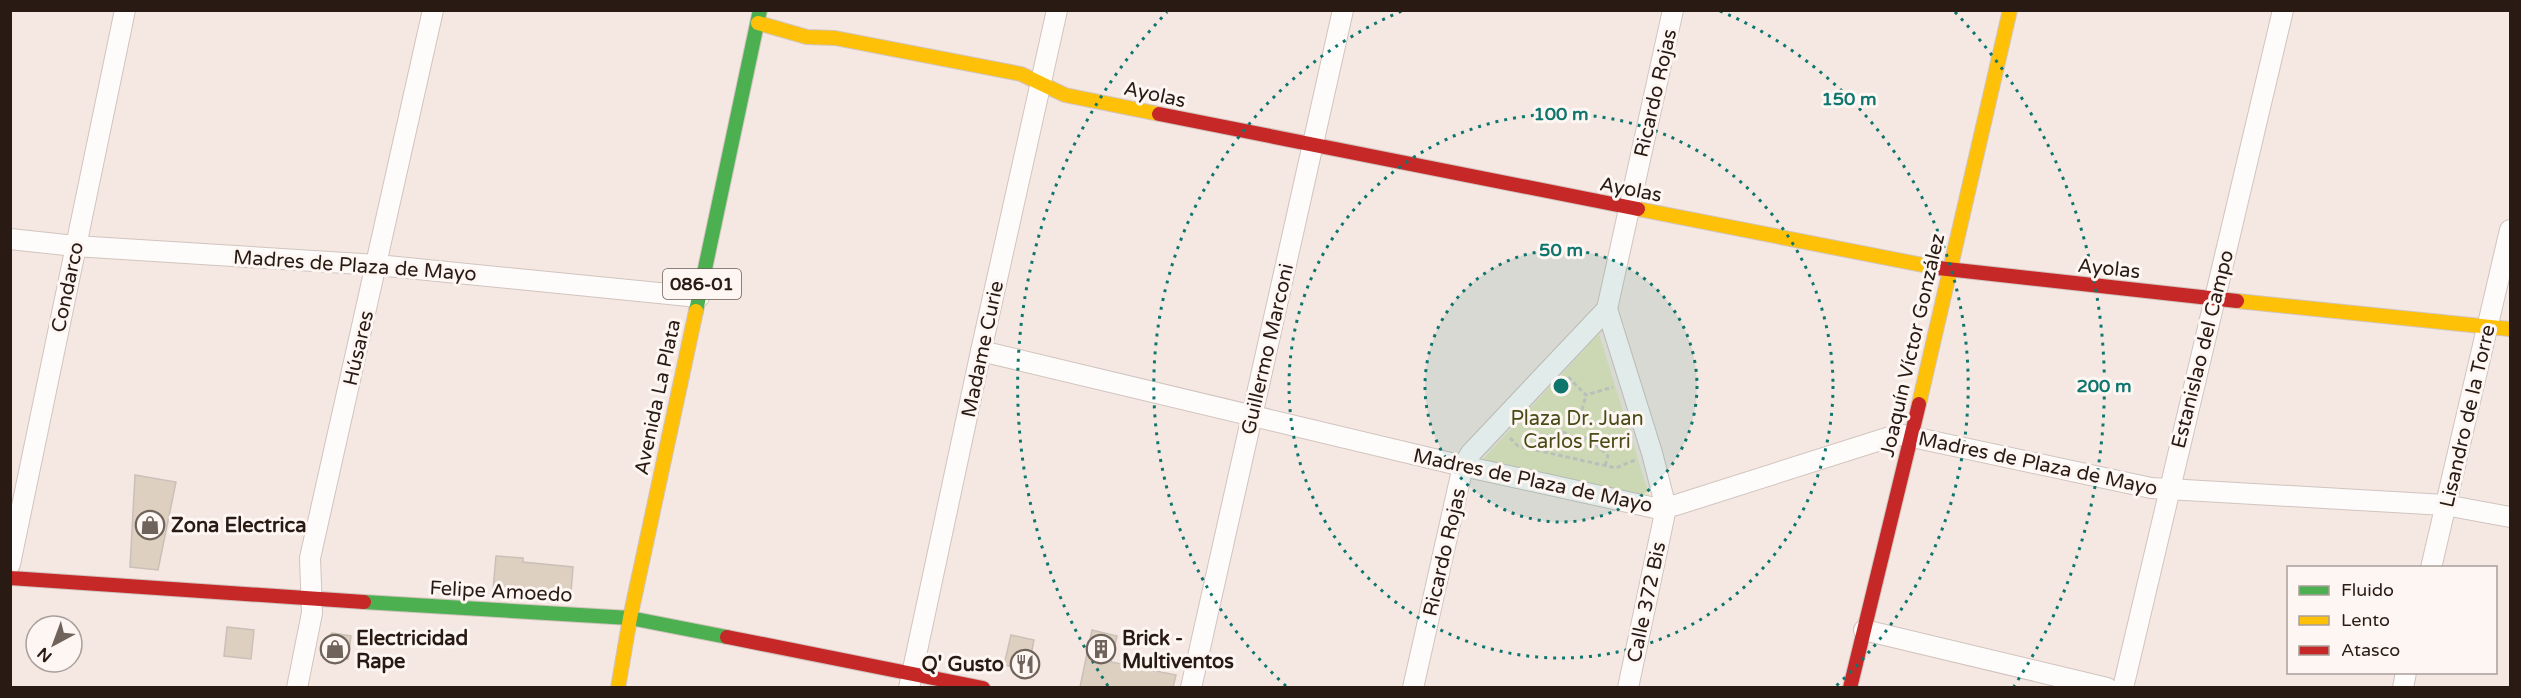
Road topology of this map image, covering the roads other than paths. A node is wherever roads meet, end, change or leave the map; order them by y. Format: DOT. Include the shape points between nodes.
graph roads {
  1 [pos="125,10"];
  2 [pos="433,10"];
  3 [pos="1057,10"];
  4 [pos="1343,10"];
  5 [pos="1673,10"];
  6 [pos="2010,10"];
  7 [pos="2283,10"];
  8 [pos="759,16"];
  9 [pos="1041,83"];
  10 [pos="1313,146"];
  11 [pos="1629,209"];
  12 [pos="2511,230"];
  13 [pos="10,239"];
  14 [pos="75,246"];
  15 [pos="377,265"];
  16 [pos="1951,271"];
  17 [pos="699,297"];
  18 [pos="2215,298"];
  19 [pos="1607,309"];
  20 [pos="2488,327"];
  21 [pos="2511,329"];
  22 [pos="981,351"];
  23 [pos="1253,415"];
  24 [pos="1911,436"];
  25 [pos="1463,466"];
  26 [pos="2169,490"];
  27 [pos="2445,506"];
  28 [pos="1666,508"];
  29 [pos="2511,517"];
  30 [pos="10,564"];
  31 [pos="2431,566"];
  32 [pos="10,578"];
  33 [pos="312,599"];
  34 [pos="630,618"];
  35 [pos="1864,630"];
  36 [pos="911,680"];
  37 [pos="297,687"];
  38 [pos="618,687"];
  39 [pos="983,687"];
  40 [pos="1191,687"];
  41 [pos="1413,687"];
  42 [pos="1628,687"];
  43 [pos="1850,687"];
  44 [pos="2107,687"];
  45 [pos="2122,687"];
  1 -- 14 [label="street, Condarco"];
  2 -- 15 [label="street, Húsares"];
  3 -- 9 [label="street, Madame Curie"];
  4 -- 10 [label="street, Guillermo Marconi"];
  5 -- 11 [label="street, Ricardo Rojas"];
  6 -- 16 [label="street, Joaquín Víctor González"];
  7 -- 18 [label="street, Estanislao del Campo"];
  8 -- 9 [label="street, Ayolas" via="807,37 836,38 978,64"];
  8 -- 17 [label="street, Avenida La Plata / 086-01"];
  9 -- 10 [label="street, Ayolas" via="1065,95"];
  9 -- 22 [label="street, Madame Curie"];
  10 -- 11 [label="street, Ayolas"];
  10 -- 23 [label="street, Guillermo Marconi"];
  11 -- 16 [label="street, Ayolas"];
  11 -- 19 [label="street, Ricardo Rojas"];
  12 -- 20 [label="street, Lisandro de la Torre"];
  13 -- 14 [label="street, Madres de Plaza de Mayo"];
  14 -- 15 [label="street, Madres de Plaza de Mayo"];
  14 -- 30 [label="street, Condarco"];
  15 -- 17 [label="street, Madres de Plaza de Mayo"];
  15 -- 33 [label="street, Húsares" via="310,558"];
  16 -- 18 [label="street, Ayolas"];
  16 -- 24 [label="street, Joaquín Víctor González"];
  17 -- 34 [label="street, Avenida La Plata / 086-01"];
  18 -- 20 [label="street, Ayolas"];
  18 -- 26 [label="street, Estanislao del Campo"];
  19 -- 25 [label="street, Ricardo Rojas"];
  19 -- 28 [label="street, Calle 372 Bis"];
  20 -- 21 [label="street, Ayolas"];
  20 -- 27 [label="street, Lisandro de la Torre"];
  22 -- 23 [label="street, Madres de Plaza de Mayo"];
  22 -- 36 [label="street, Madame Curie"];
  23 -- 25 [label="street, Madres de Plaza de Mayo"];
  23 -- 40 [label="street, Guillermo Marconi"];
  24 -- 26 [label="street, Madres de Plaza de Mayo"];
  24 -- 28 [label="street, Madres de Plaza de Mayo" via="1893,436"];
  24 -- 35 [label="street, Joaquín Víctor González"];
  25 -- 28 [label="street, Madres de Plaza de Mayo"];
  25 -- 41 [label="street, Ricardo Rojas"];
  26 -- 27 [label="street, Madres de Plaza de Mayo"];
  26 -- 45 [label="street, Estanislao del Campo"];
  27 -- 29 [label="street, Madres de Plaza de Mayo"];
  27 -- 31 [label="street, Lisandro de la Torre"];
  28 -- 42 [label="street, Calle 372 Bis"];
  32 -- 33 [label="street, Felipe Amoedo"];
  33 -- 34 [label="street, Felipe Amoedo"];
  33 -- 37 [label="street, Húsares"];
  34 -- 36 [label="street, Felipe Amoedo"];
  34 -- 38 [label="street, Avenida La Plata / 086-01"];
  35 -- 43 [label="street, Joaquín Víctor González"];
  35 -- 44 [label="street"];
  36 -- 39 [label="street, Felipe Amoedo"];
}
